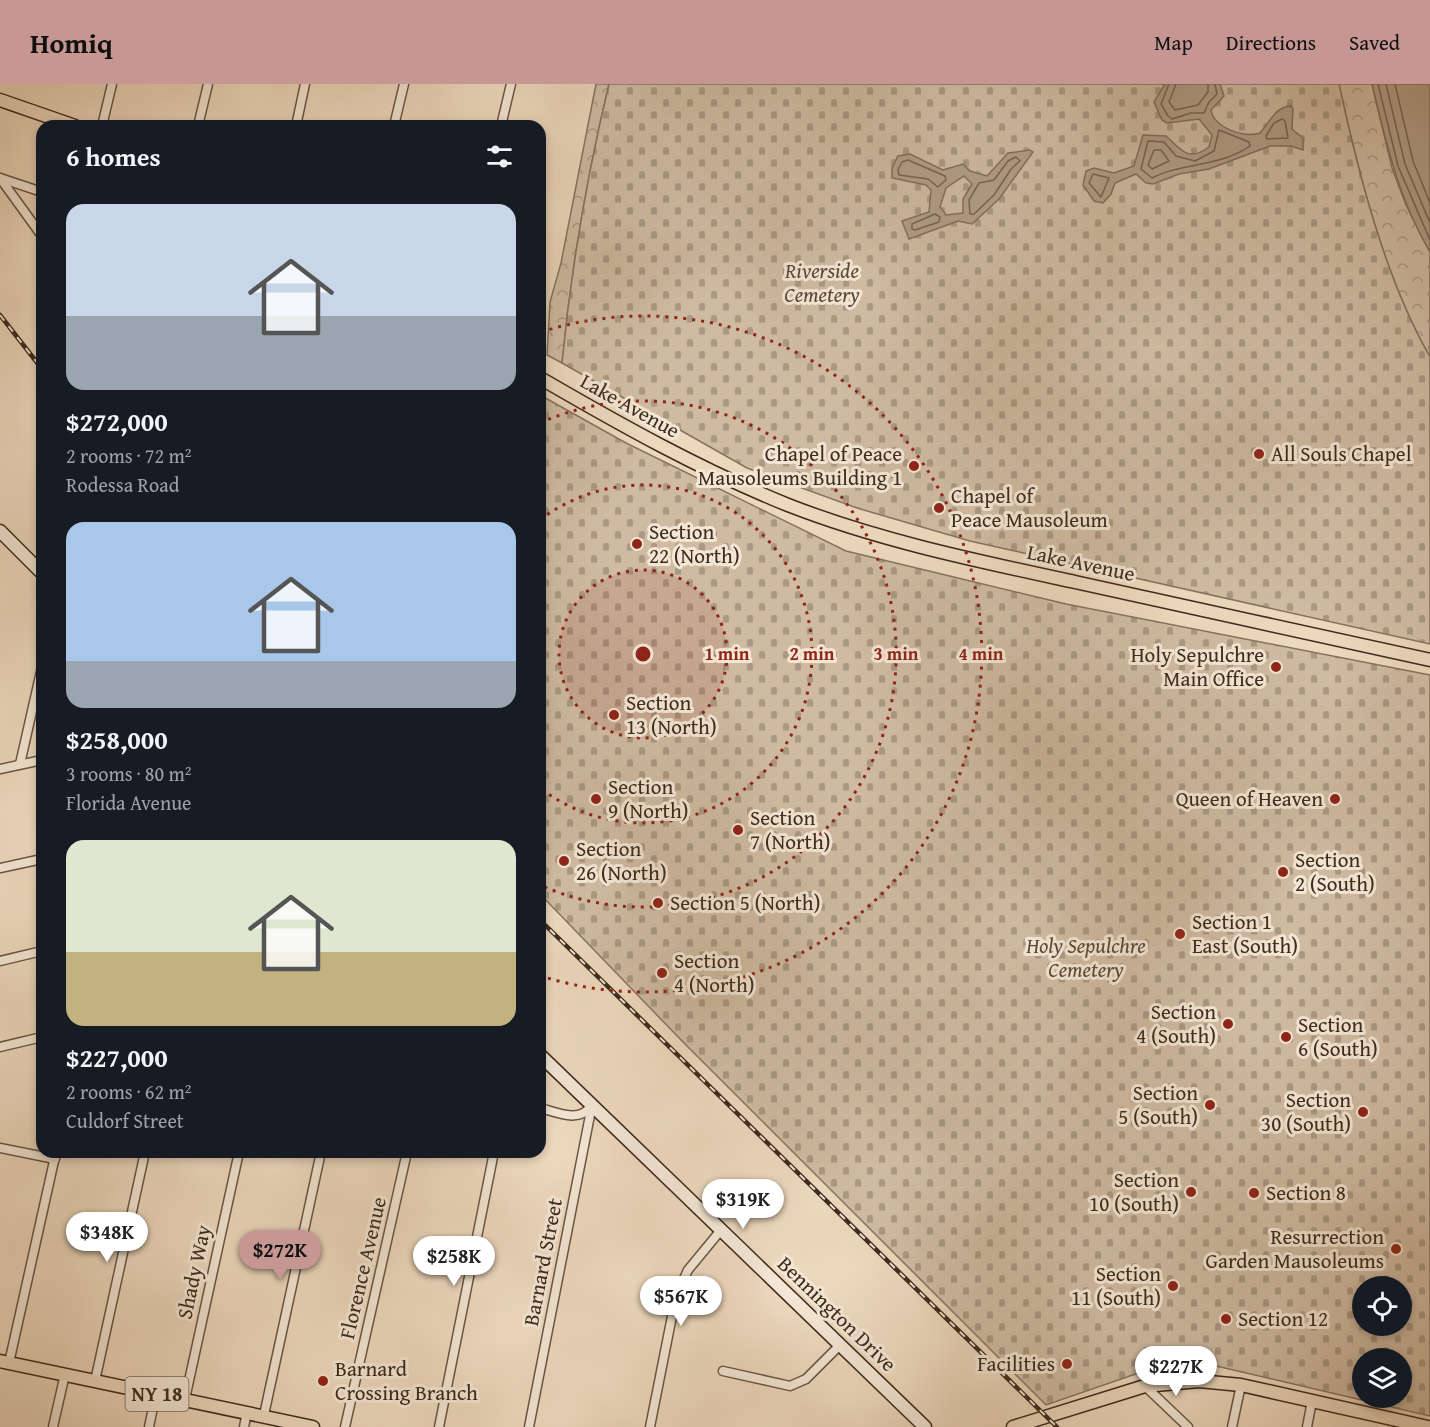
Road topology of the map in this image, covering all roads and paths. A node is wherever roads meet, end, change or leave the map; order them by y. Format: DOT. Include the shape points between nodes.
graph roads {
  1 [pos="112,84"];
  2 [pos="208,84"];
  3 [pos="305,84"];
  4 [pos="404,84"];
  5 [pos="511,84"];
  6 [pos="0,100"];
  7 [pos="58,120"];
  8 [pos="103,120"];
  9 [pos="199,120"];
  10 [pos="297,120"];
  11 [pos="395,120"];
  12 [pos="502,120"];
  13 [pos="0,178"];
  14 [pos="36,190"];
  15 [pos="36,228"];
  16 [pos="546,381"];
  17 [pos="0,531"];
  18 [pos="36,567"];
  19 [pos="1430,660"];
  20 [pos="36,693"];
  21 [pos="36,761"];
  22 [pos="20,764"];
  23 [pos="0,769"];
  24 [pos="36,860"];
  25 [pos="0,868"];
  26 [pos="36,952"];
  27 [pos="0,961"];
  28 [pos="36,1038"];
  29 [pos="0,1047"];
  30 [pos="546,1060"];
  31 [pos="592,1105"];
  32 [pos="546,1109"];
  33 [pos="0,1148"];
  34 [pos="36,1153"];
  35 [pos="55,1158"];
  36 [pos="144,1158"];
  37 [pos="238,1158"];
  38 [pos="320,1158"];
  39 [pos="406,1158"];
  40 [pos="493,1158"];
  41 [pos="721,1230"];
  42 [pos="840,1344"];
  43 [pos="4,1362"];
  44 [pos="723,1371"];
  45 [pos="65,1374"];
  46 [pos="95,1381"];
  47 [pos="1241,1385"];
  48 [pos="1145,1386"];
  49 [pos="156,1394"];
  50 [pos="185,1399"];
  51 [pos="1312,1401"];
  52 [pos="247,1412"];
  53 [pos="264,1415"];
  54 [pos="1381,1422"];
  55 [pos="53,1427"];
  56 [pos="148,1427"];
  57 [pos="244,1427"];
  58 [pos="313,1427"];
  59 [pos="345,1427"];
  60 [pos="439,1427"];
  61 [pos="529,1427"];
  62 [pos="650,1427"];
  63 [pos="925,1427"];
  64 [pos="1013,1427"];
  65 [pos="1188,1427"];
  66 [pos="1232,1427"];
  67 [pos="1307,1427"];
  68 [pos="1428,1427"];
  1 -- 8 [label="street"];
  2 -- 9 [label="street"];
  3 -- 10 [label="street"];
  4 -- 11 [label="street"];
  5 -- 12 [label="street"];
  6 -- 7 [label="main road"];
  13 -- 14 [label="street"];
  13 -- 15 [label="street"];
  16 -- 19 [label="main road, Lake Avenue" via="716,474 836,522 957,556"];
  17 -- 18 [label="street"];
  20 -- 22 [label="street"];
  21 -- 22 [label="street"];
  22 -- 23 [label="street"];
  24 -- 25 [label="street"];
  26 -- 27 [label="street"];
  28 -- 29 [label="street"];
  30 -- 31 [label="street, Bennington Drive"];
  31 -- 32 [label="street" via="576,1116"];
  31 -- 41 [label="street, Bennington Drive"];
  31 -- 61 [label="street, Barnard Street"];
  33 -- 34 [label="street"];
  35 -- 43 [label="street"];
  36 -- 46 [label="street"];
  37 -- 50 [label="street, Shady Way"];
  38 -- 53 [label="street"];
  39 -- 59 [label="street, Florence Avenue"];
  40 -- 60 [label="street"];
  41 -- 42 [label="street, Bennington Drive"];
  41 -- 62 [label="street" via="692,1264 676,1296"];
  42 -- 44 [label="street" via="806,1379 790,1386"];
  42 -- 63 [label="street, Bennington Drive"];
  43 -- 45 [label="main road, NY 18"];
  45 -- 46 [label="main road, NY 18"];
  45 -- 55 [label="street"];
  46 -- 49 [label="main road, NY 18"];
  47 -- 48 [label="main road" via="1191,1381"];
  47 -- 51 [label="main road"];
  47 -- 66 [label="street"];
  48 -- 64 [label="main road"];
  48 -- 65 [label="street"];
  49 -- 50 [label="main road, NY 18"];
  49 -- 56 [label="street"];
  50 -- 52 [label="main road, NY 18"];
  51 -- 54 [label="main road"];
  51 -- 67 [label="street"];
  52 -- 53 [label="main road, NY 18"];
  52 -- 57 [label="street"];
  53 -- 58 [label="main road, NY 18"];
  54 -- 68 [label="main road"];
}
